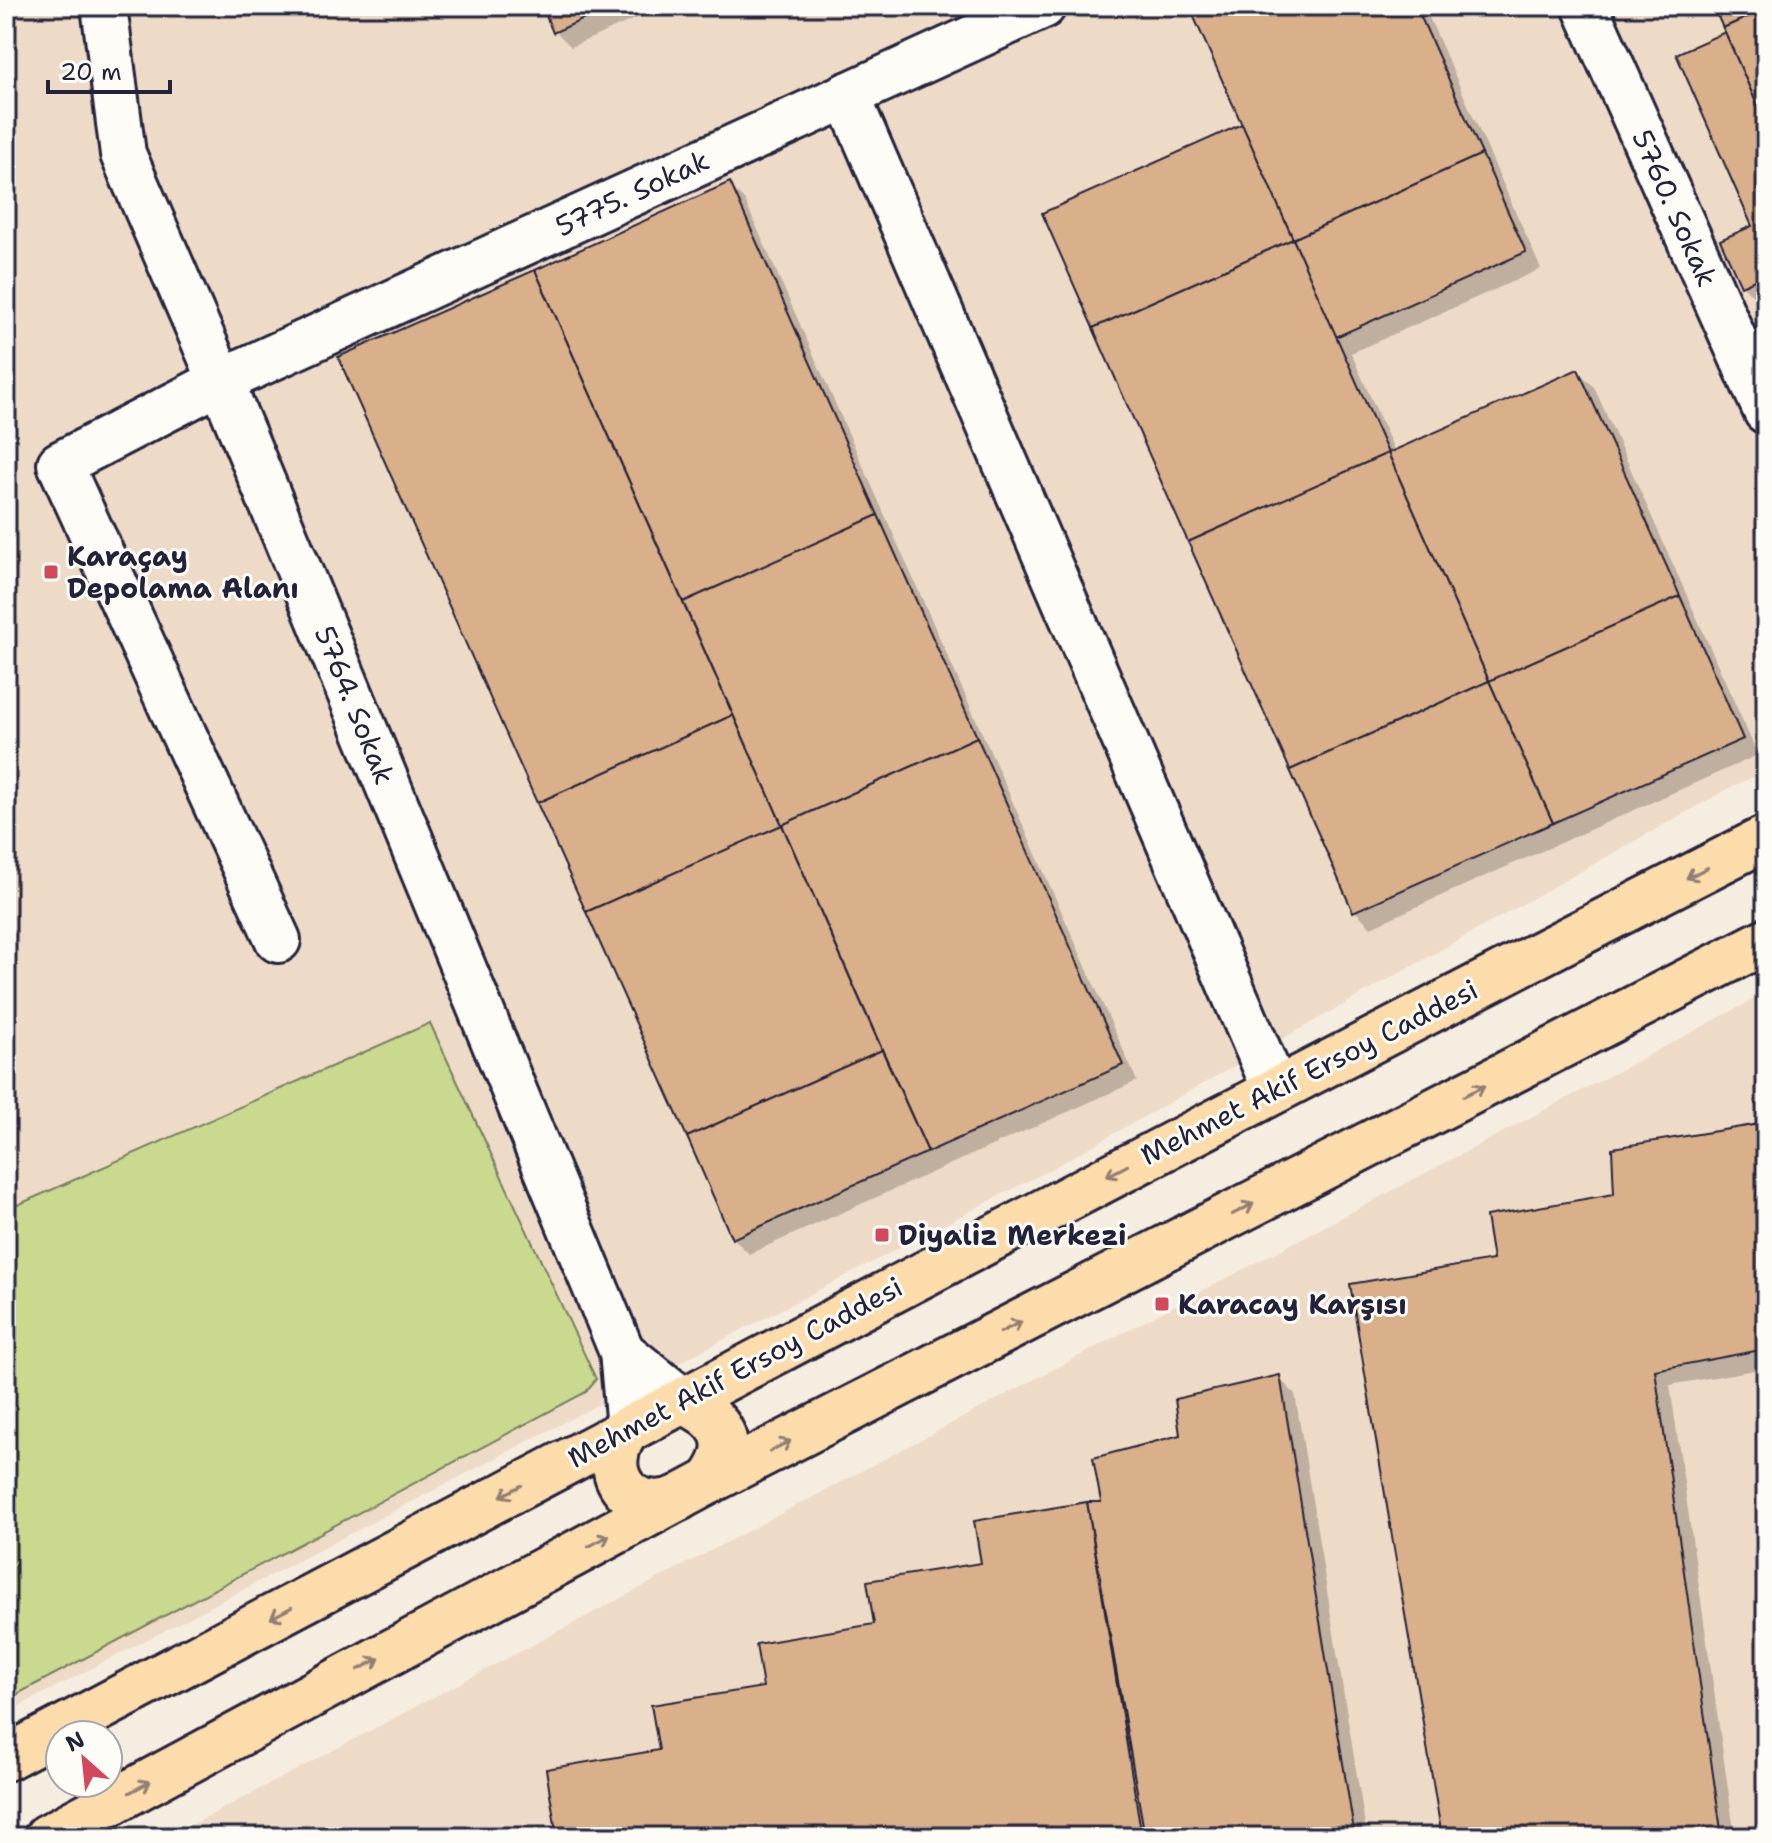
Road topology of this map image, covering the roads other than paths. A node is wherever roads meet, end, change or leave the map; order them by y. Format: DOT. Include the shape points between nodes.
graph roads {
  1 [pos="104,6"];
  2 [pos="1043,6"];
  3 [pos="1585,6"];
  4 [pos="847,95"];
  5 [pos="221,381"];
  6 [pos="1766,411"];
  7 [pos="1766,838"];
  8 [pos="278,940"];
  9 [pos="1766,941"];
  10 [pos="1275,1089"];
  11 [pos="622,1352"];
  12 [pos="683,1401"];
  13 [pos="629,1428"];
  14 [pos="694,1490"];
  15 [pos="6,1758"];
  16 [pos="47,1837"];
  1 -- 5 [label="street, 5764. Sokak" via="123,154"];
  2 -- 4 [label="street, 5775. Sokak"];
  3 -- 6 [label="street, 5760. Sokak"];
  4 -- 5 [label="street, 5775. Sokak"];
  4 -- 10 [label="street"];
  5 -- 8 [label="street, 5775. Sokak" via="60,464"];
  5 -- 11 [label="street, 5764. Sokak"];
  7 -- 10 [label="main road, Mehmet Akif Ersoy Caddesi, one-way"];
  14 -- 9 [label="main road, one-way"];
  10 -- 12 [label="main road, Mehmet Akif Ersoy Caddesi, one-way"];
  11 -- 12 [label="street"];
  11 -- 13 [label="street"];
  12 -- 13 [label="main road, Mehmet Akif Ersoy Caddesi"];
  12 -- 14 [label="main road" via="708,1414 722,1433 720,1468"];
  13 -- 14 [label="main road" via="615,1452 618,1479 626,1491 651,1504"];
  13 -- 15 [label="main road, Mehmet Akif Ersoy Caddesi, one-way"];
  16 -- 14 [label="main road, one-way"];
}
